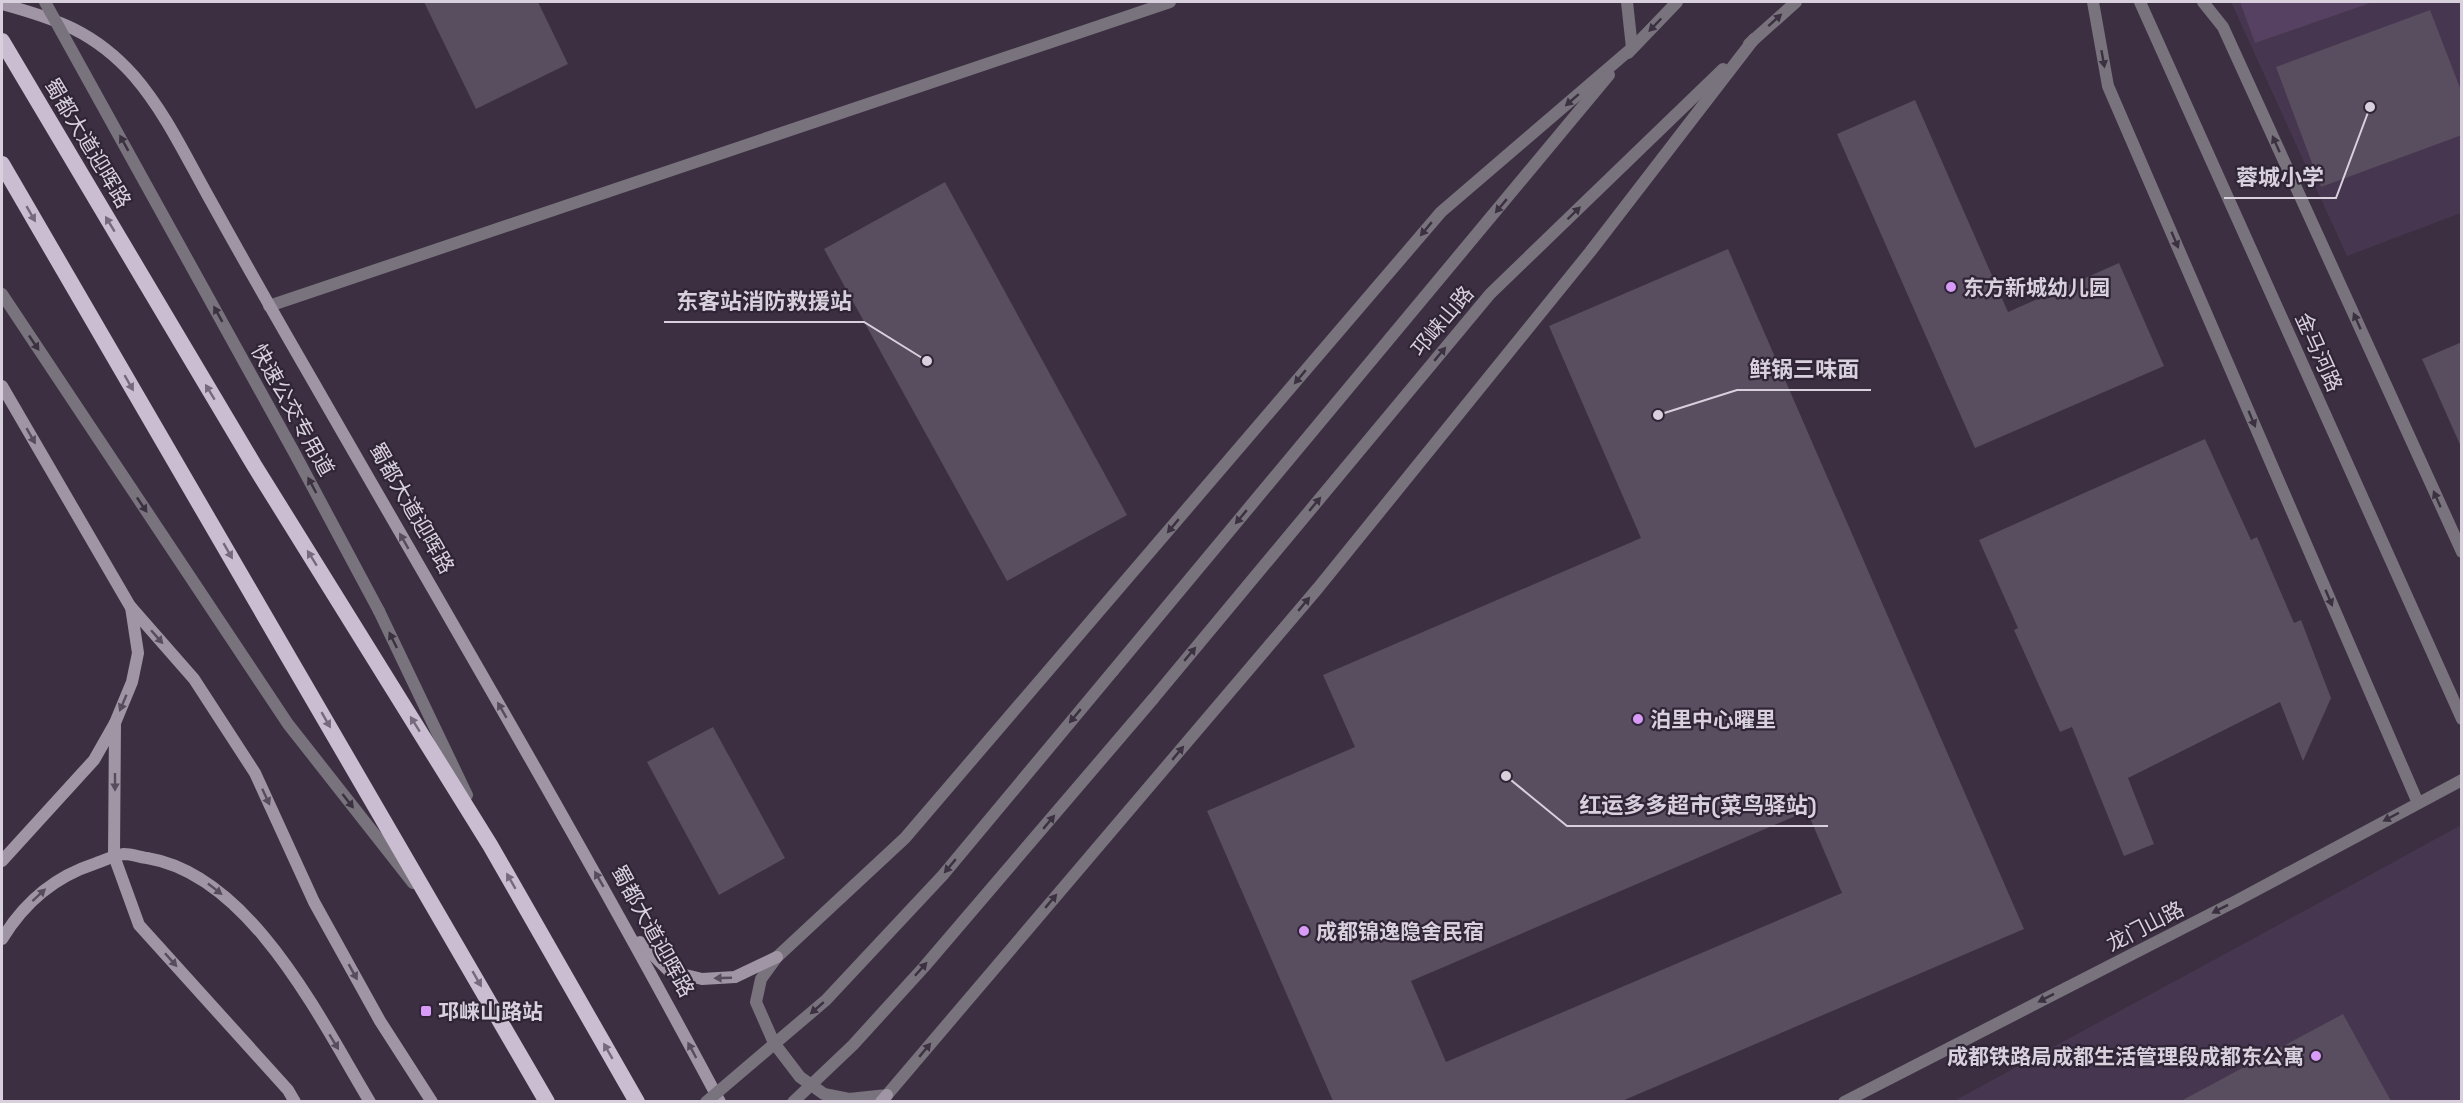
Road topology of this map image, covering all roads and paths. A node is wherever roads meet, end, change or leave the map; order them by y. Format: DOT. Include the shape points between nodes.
graph roads {
  1 [pos="45,2"];
  2 [pos="1170,2"];
  3 [pos="1627,2"];
  4 [pos="1677,2"];
  5 [pos="1796,2"];
  6 [pos="2093,2"];
  7 [pos="2140,2"];
  8 [pos="2203,2"];
  9 [pos="2,4"];
  10 [pos="1754,39"];
  11 [pos="2,41"];
  12 [pos="1632,48"];
  13 [pos="2,164"];
  14 [pos="2,294"];
  15 [pos="269,306"];
  16 [pos="2,386"];
  17 [pos="2462,552"];
  18 [pos="130,606"];
  19 [pos="2462,719"];
  20 [pos="115,723"];
  21 [pos="2462,780"];
  22 [pos="2418,803"];
  23 [pos="490,844"];
  24 [pos="2,861"];
  25 [pos="448,929"];
  26 [pos="630,933"];
  27 [pos="2,939"];
  28 [pos="777,957"];
  29 [pos="884,1098"];
  30 [pos="295,1101"];
  31 [pos="370,1101"];
  32 [pos="432,1101"];
  33 [pos="547,1101"];
  34 [pos="637,1101"];
  35 [pos="706,1101"];
  36 [pos="720,1101"];
  37 [pos="793,1101"];
  38 [pos="1844,1101"];
  23 -- 1 [label="street, 快速公交专用道, one-way, bridge" via="378,611"];
  2 -- 15 [label="street"];
  3 -- 12 [label="street"];
  4 -- 12 [label="street, 邛崃山路, one-way"];
  10 -- 5 [label="street, 邛崃山路, one-way"];
  6 -- 22 [label="street, one-way" via="2108,86"];
  7 -- 19 [label="street, 金马河路"];
  17 -- 8 [label="street, one-way" via="2223,27"];
  9 -- 15 [label="main road, 蜀都大道迎晖路" via="51,17 79,31 109,51 135,77 160,110"];
  29 -- 10 [label="street, one-way" via="1318,588 1590,252"];
  37 -- 10 [label="street, 邛崃山路, one-way, bridge" via="853,1045 924,967 1490,294"];
  23 -- 11 [label="highway, 蜀都大道迎晖路, one-way" via="254,465"];
  12 -- 28 [label="street, one-way" via="1441,212 905,838"];
  12 -- 35 [label="street, 邛崃山路, one-way, bridge" via="943,875 826,1000"];
  13 -- 25 [label="highway, one-way"];
  14 -- 25 [label="street, one-way" via="288,724"];
  26 -- 15 [label="main road, 蜀都大道迎晖路, one-way"];
  16 -- 18 [label="main road, one-way"];
  18 -- 20 [label="main road, one-way" via="138,653 132,682"];
  18 -- 32 [label="main road, one-way" via="194,679 255,773 314,902 380,1021"];
  20 -- 24 [label="main road" via="94,760"];
  20 -- 30 [label="main road, one-way" via="114,856 139,925"];
  21 -- 22 [label="street, 龙门山路"];
  22 -- 38 [label="street, 龙门山路, one-way" via="2236,901"];
  34 -- 23 [label="highway, 蜀都大道迎晖路, one-way"];
  25 -- 33 [label="highway, one-way"];
  28 -- 26 [label="main road, one-way" via="735,977 702,979 669,970"];
  36 -- 26 [label="main road, 蜀都大道迎晖路, one-way"];
  27 -- 31 [label="main road, one-way, bridge" via="13,920 43,889 77,870 125,854 165,861 208,883 239,907 301,988"];
  28 -- 29 [label="street" via="761,979 756,1002 774,1042 800,1077 824,1094 849,1099"];
}
